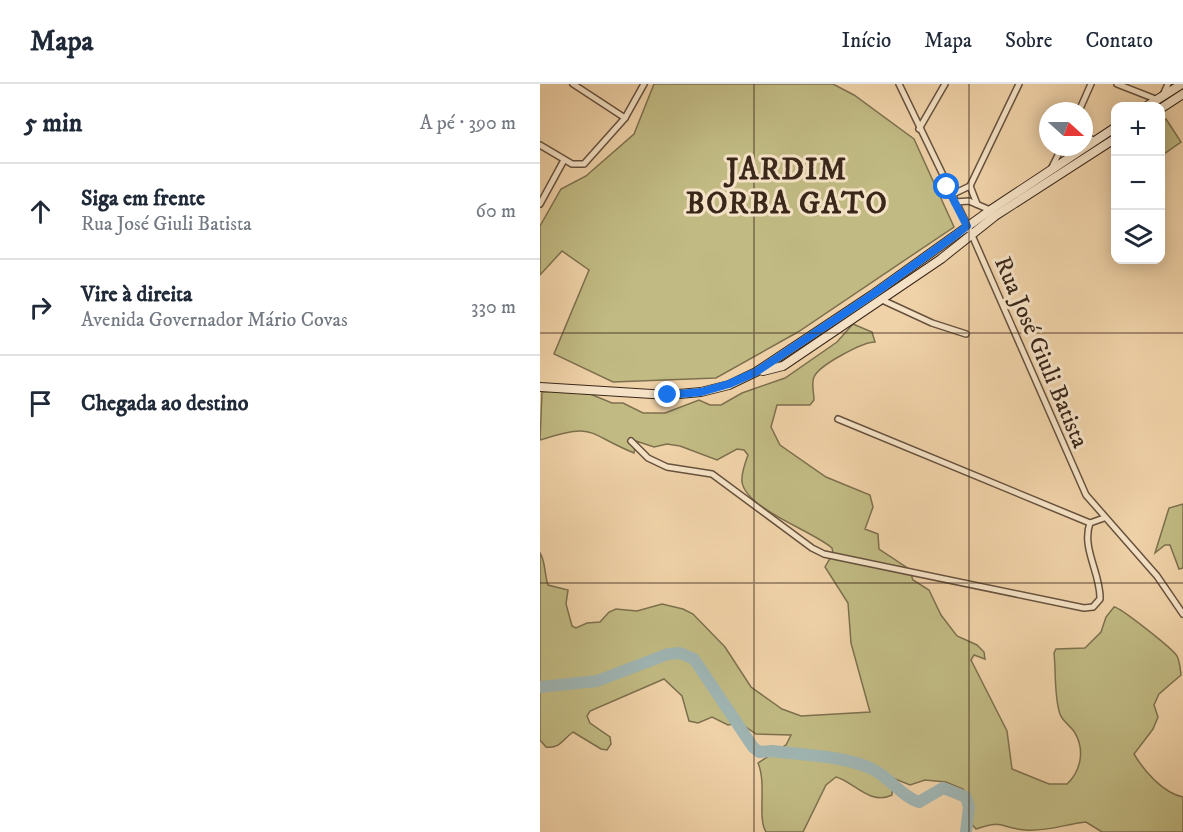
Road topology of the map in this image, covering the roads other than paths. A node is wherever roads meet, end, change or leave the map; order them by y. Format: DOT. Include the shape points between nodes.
graph roads {
  1 [pos="573,84"];
  2 [pos="644,84"];
  3 [pos="899,84"];
  4 [pos="945,84"];
  5 [pos="1019,84"];
  6 [pos="1091,84"];
  7 [pos="1118,84"];
  8 [pos="1168,84"];
  9 [pos="1182,84"];
  10 [pos="1183,94"];
  11 [pos="1160,98"];
  12 [pos="1082,102"];
  13 [pos="1154,102"];
  14 [pos="1165,106"];
  15 [pos="625,118"];
  16 [pos="919,129"];
  17 [pos="1111,130"];
  18 [pos="1095,141"];
  19 [pos="1111,141"];
  20 [pos="540,145"];
  21 [pos="1058,156"];
  22 [pos="564,160"];
  23 [pos="1051,169"];
  24 [pos="970,186"];
  25 [pos="951,195"];
  26 [pos="955,202"];
  27 [pos="540,204"];
  28 [pos="977,204"];
  29 [pos="990,210"];
  30 [pos="969,230"];
  31 [pos="880,299"];
  32 [pos="966,334"];
  33 [pos="752,374"];
  34 [pos="540,387"];
  35 [pos="838,419"];
  36 [pos="631,441"];
  37 [pos="1104,518"];
  38 [pos="1090,523"];
  39 [pos="1183,614"];
  1 -- 15 [label="street"];
  2 -- 15 [label="street"];
  3 -- 16 [label="street, Rua José Giuli Batista"];
  4 -- 16 [label="street"];
  5 -- 24 [label="street"];
  6 -- 12 [label="street"];
  7 -- 11 [label="street"];
  8 -- 11 [label="street"];
  9 -- 11 [label="main road"];
  10 -- 14 [label="main road"];
  11 -- 13 [label="main road"];
  15 -- 22 [label="street" via="584,164 578,166"];
  16 -- 25 [label="street, Rua José Giuli Batista"];
  17 -- 18 [label="main road"];
  18 -- 23 [label="main road"];
  19 -- 30 [label="main road"];
  20 -- 22 [label="street"];
  21 -- 23 [label="street"];
  22 -- 27 [label="street"];
  23 -- 29 [label="main road"];
  24 -- 25 [label="street"];
  24 -- 28 [label="street"];
  25 -- 26 [label="street, Rua José Giuli Batista"];
  26 -- 28 [label="street"];
  26 -- 30 [label="street, Rua José Giuli Batista"];
  28 -- 29 [label="street"];
  29 -- 30 [label="main road"];
  30 -- 31 [label="main road" via="941,259"];
  30 -- 33 [label="main road"];
  30 -- 37 [label="street, Rua José Giuli Batista" via="1079,481"];
  31 -- 32 [label="street"];
  31 -- 33 [label="main road" via="783,366"];
  33 -- 34 [label="main road" via="701,392 668,395"];
  35 -- 38 [label="street"];
  36 -- 38 [label="street" via="648,458 667,467 712,474 824,554 1084,608 1093,607 1101,599 1101,584 1088,543"];
  37 -- 38 [label="street"];
  37 -- 39 [label="street, Rua José Giuli Batista" via="1157,576"];
}
